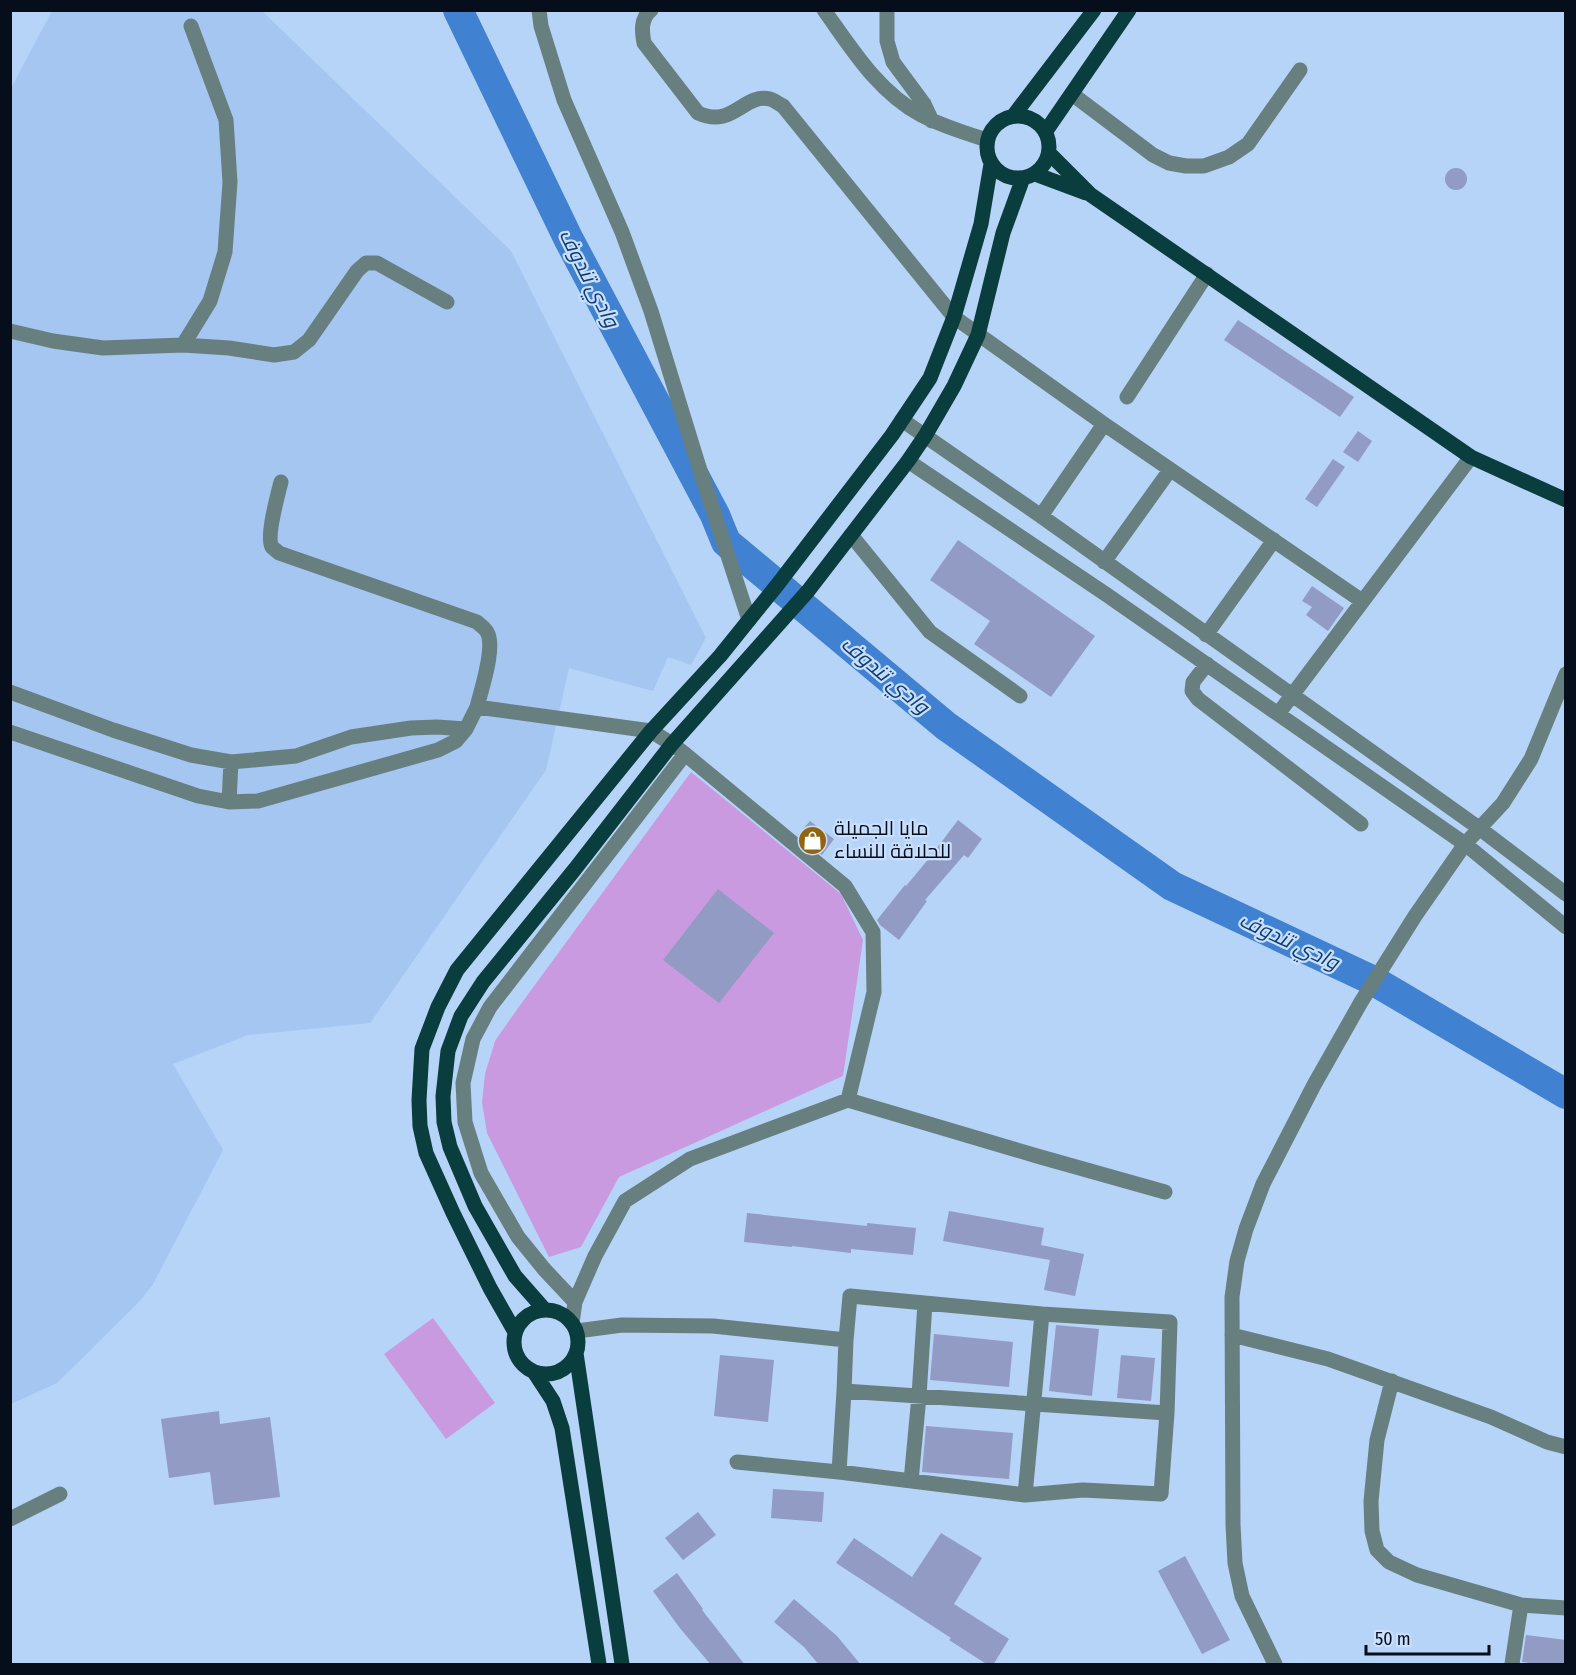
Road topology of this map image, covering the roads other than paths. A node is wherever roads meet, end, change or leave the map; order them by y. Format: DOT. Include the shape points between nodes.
graph roads {
  1 [pos="538,10"];
  2 [pos="651,10"];
  3 [pos="824,10"];
  4 [pos="887,10"];
  5 [pos="1094,10"];
  6 [pos="1129,10"];
  7 [pos="191,26"];
  8 [pos="1300,70"];
  9 [pos="1072,94"];
  10 [pos="1014,115"];
  11 [pos="932,121"];
  12 [pos="1046,131"];
  13 [pos="987,140"];
  14 [pos="1049,153"];
  15 [pos="991,164"];
  16 [pos="1029,176"];
  17 [pos="1091,195"];
  18 [pos="1207,274"];
  19 [pos="447,302"];
  20 [pos="954,317"];
  21 [pos="10,331"];
  22 [pos="978,335"];
  23 [pos="183,345"];
  24 [pos="1127,397"];
  25 [pos="902,420"];
  26 [pos="1104,424"];
  27 [pos="925,436"];
  28 [pos="1471,457"];
  29 [pos="908,461"];
  30 [pos="1170,470"];
  31 [pos="281,482"];
  32 [pos="1566,500"];
  33 [pos="1041,516"];
  34 [pos="851,535"];
  35 [pos="1274,540"];
  36 [pos="1104,562"];
  37 [pos="1362,601"];
  38 [pos="749,620"];
  39 [pos="1206,635"];
  40 [pos="1207,664"];
  41 [pos="1566,674"];
  42 [pos="10,692"];
  43 [pos="1020,696"];
  44 [pos="1291,696"];
  45 [pos="477,707"];
  46 [pos="1278,714"];
  47 [pos="466,729"];
  48 [pos="651,731"];
  49 [pos="10,732"];
  50 [pos="672,744"];
  51 [pos="685,754"];
  52 [pos="231,762"];
  53 [pos="229,802"];
  54 [pos="1361,824"];
  55 [pos="1479,828"];
  56 [pos="1465,844"];
  57 [pos="1566,894"];
  58 [pos="1566,927"];
  59 [pos="848,1100"];
  60 [pos="1165,1192"];
  61 [pos="576,1302"];
  62 [pos="925,1303"];
  63 [pos="544,1309"];
  64 [pos="1042,1314"];
  65 [pos="575,1327"];
  66 [pos="515,1332"];
  67 [pos="1232,1335"];
  68 [pos="846,1340"];
  69 [pos="576,1353"];
  70 [pos="534,1372"];
  71 [pos="1392,1381"];
  72 [pos="844,1391"];
  73 [pos="919,1396"];
  74 [pos="1033,1404"];
  75 [pos="1167,1413"];
  76 [pos="1566,1447"];
  77 [pos="737,1462"];
  78 [pos="839,1472"];
  79 [pos="911,1481"];
  80 [pos="60,1494"];
  81 [pos="1025,1495"];
  82 [pos="10,1519"];
  83 [pos="1521,1605"];
  84 [pos="1566,1608"];
  85 [pos="599,1665"];
  86 [pos="622,1665"];
  87 [pos="1275,1665"];
  88 [pos="1512,1665"];
  1 -- 38 [label="street" via="564,100 622,232 651,311"];
  2 -- 20 [label="street" via="641,29 644,43 699,113 721,118 756,100 770,99 783,106"];
  3 -- 11 [label="street" via="879,84 902,104"];
  4 -- 11 [label="street" via="887,41 893,62"];
  5 -- 10 [label="main road"];
  6 -- 9 [label="main road"];
  7 -- 23 [label="street" via="226,120 230,182 225,252 210,301"];
  8 -- 9 [label="street" via="1248,144 1229,157 1204,166 1169,163 1153,155"];
  9 -- 12 [label="main road"];
  10 -- 12 [label="main road" via="1038,122"];
  10 -- 13 [label="main road" via="1001,119"];
  11 -- 13 [label="street"];
  12 -- 14 [label="main road"];
  13 -- 15 [label="main road" via="986,153"];
  14 -- 16 [label="main road" via="1044,165"];
  14 -- 17 [label="main road"];
  15 -- 16 [label="main road" via="999,173 1011,177"];
  15 -- 20 [label="main road" via="981,225"];
  16 -- 17 [label="main road"];
  16 -- 22 [label="main road" via="1003,233"];
  17 -- 18 [label="main road"];
  18 -- 24 [label="street"];
  18 -- 28 [label="main road"];
  19 -- 23 [label="street" via="377,263 366,263 309,340 294,352 274,355"];
  20 -- 22 [label="street"];
  20 -- 25 [label="main road" via="930,378"];
  21 -- 23 [label="street" via="103,348"];
  22 -- 26 [label="street"];
  22 -- 27 [label="main road"];
  25 -- 27 [label="street"];
  25 -- 38 [label="main road"];
  26 -- 30 [label="street"];
  26 -- 33 [label="street"];
  27 -- 29 [label="main road"];
  27 -- 33 [label="street"];
  28 -- 32 [label="main road"];
  28 -- 37 [label="street"];
  29 -- 34 [label="main road"];
  29 -- 40 [label="street"];
  30 -- 35 [label="street"];
  30 -- 36 [label="street"];
  31 -- 45 [label="street" via="271,528 272,548 477,622 487,631 489,657"];
  33 -- 36 [label="street"];
  34 -- 43 [label="street" via="930,632"];
  34 -- 50 [label="main road" via="808,591"];
  35 -- 37 [label="street"];
  35 -- 39 [label="street"];
  36 -- 39 [label="street"];
  37 -- 44 [label="street"];
  38 -- 48 [label="main road"];
  39 -- 44 [label="street"];
  40 -- 46 [label="street"];
  40 -- 54 [label="street" via="1193,682 1192,691 1198,699"];
  41 -- 55 [label="street" via="1531,759 1503,803"];
  42 -- 52 [label="street" via="112,730 191,755"];
  44 -- 46 [label="street"];
  44 -- 55 [label="street"];
  45 -- 47 [label="street"];
  45 -- 48 [label="street"];
  46 -- 56 [label="street"];
  47 -- 52 [label="street" via="411,728 351,737 296,756"];
  47 -- 53 [label="street" via="456,741 438,750 258,801"];
  48 -- 50 [label="street"];
  48 -- 66 [label="main road" via="457,970 422,1049 419,1109 426,1153"];
  49 -- 53 [label="street" via="198,796"];
  50 -- 51 [label="street"];
  50 -- 63 [label="main road" via="483,982 461,1016 448,1051 443,1096 450,1147 475,1206 515,1276"];
  51 -- 59 [label="street" via="845,886 873,932 874,992"];
  51 -- 61 [label="street" via="490,1007 473,1039 464,1083 465,1122 482,1173 518,1237"];
  52 -- 53 [label="street"];
  55 -- 56 [label="street"];
  55 -- 57 [label="street"];
  56 -- 58 [label="street"];
  56 -- 67 [label="street" via="1361,1002 1263,1184 1237,1261"];
  59 -- 60 [label="street"];
  59 -- 61 [label="street" via="690,1159 625,1201"];
  61 -- 65 [label="street"];
  62 -- 64 [label="street"];
  62 -- 68 [label="street" via="850,1296"];
  62 -- 73 [label="street"];
  63 -- 65 [label="main road" via="565,1316"];
  63 -- 66 [label="main road" via="526,1316"];
  64 -- 74 [label="street"];
  64 -- 75 [label="street" via="1170,1322"];
  65 -- 68 [label="street" via="713,1326"];
  65 -- 69 [label="main road"];
  66 -- 70 [label="main road" via="514,1351 525,1367"];
  67 -- 71 [label="street" via="1328,1359"];
  67 -- 87 [label="street" via="1235,1563 1242,1596"];
  68 -- 72 [label="street"];
  69 -- 70 [label="main road" via="563,1369 554,1373"];
  69 -- 86 [label="main road"];
  70 -- 85 [label="main road" via="553,1401 562,1428"];
  71 -- 76 [label="street"];
  71 -- 83 [label="street" via="1377,1440 1371,1501 1377,1550 1389,1562 1417,1575"];
  72 -- 73 [label="street"];
  72 -- 78 [label="street"];
  73 -- 74 [label="street"];
  73 -- 79 [label="street"];
  74 -- 75 [label="street"];
  74 -- 81 [label="street"];
  75 -- 81 [label="street" via="1161,1494 1083,1490"];
  77 -- 78 [label="street"];
  78 -- 79 [label="street"];
  79 -- 81 [label="street"];
  80 -- 82 [label="street"];
  83 -- 84 [label="street"];
  83 -- 88 [label="street"];
}
